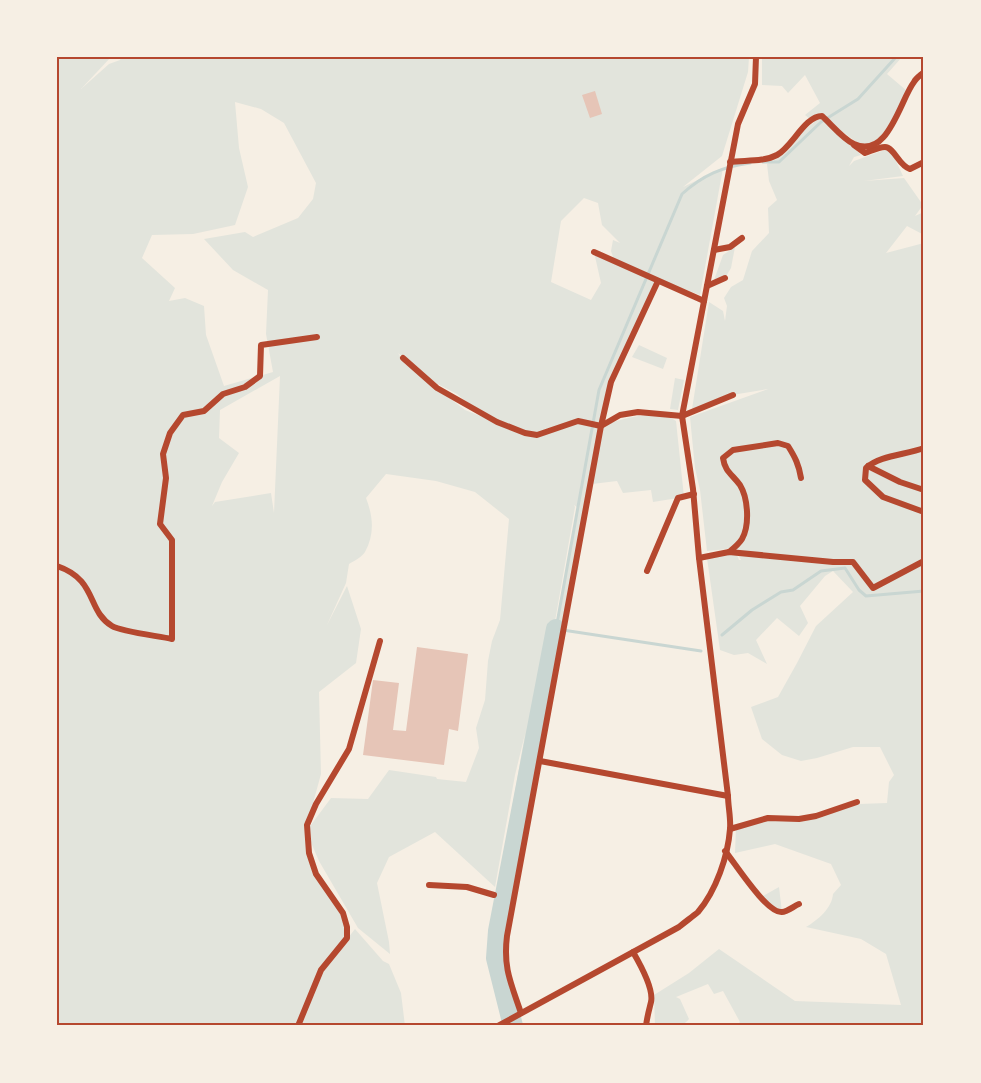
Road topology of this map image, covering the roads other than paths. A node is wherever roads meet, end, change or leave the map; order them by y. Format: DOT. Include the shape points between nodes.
graph roads {
  1 [pos="756,57"];
  2 [pos="924,72"];
  3 [pos="854,144"];
  4 [pos="924,162"];
  5 [pos="730,163"];
  6 [pos="742,238"];
  7 [pos="714,250"];
  8 [pos="594,252"];
  9 [pos="725,278"];
  10 [pos="656,280"];
  11 [pos="707,286"];
  12 [pos="704,301"];
  13 [pos="317,336"];
  14 [pos="403,358"];
  15 [pos="733,395"];
  16 [pos="682,416"];
  17 [pos="599,425"];
  18 [pos="924,448"];
  19 [pos="868,466"];
  20 [pos="801,478"];
  21 [pos="924,490"];
  22 [pos="694,494"];
  23 [pos="924,512"];
  24 [pos="729,552"];
  25 [pos="699,558"];
  26 [pos="924,561"];
  27 [pos="57,566"];
  28 [pos="647,571"];
  29 [pos="380,641"];
  30 [pos="540,761"];
  31 [pos="728,796"];
  32 [pos="857,802"];
  33 [pos="730,829"];
  34 [pos="725,850"];
  35 [pos="429,885"];
  36 [pos="494,895"];
  37 [pos="799,904"];
  38 [pos="633,952"];
  39 [pos="521,1013"];
  40 [pos="298,1026"];
  41 [pos="498,1026"];
  42 [pos="646,1026"];
  1 -- 5 [label="street" via="755,84 738,123"];
  2 -- 3 [label="street" via="914,82 882,140 873,145"];
  3 -- 4 [label="street" via="865,153 890,148 906,168"];
  3 -- 5 [label="street" via="823,116 818,116 780,153"];
  5 -- 7 [label="street"];
  6 -- 7 [label="street" via="730,247"];
  7 -- 11 [label="street"];
  8 -- 10 [label="street"];
  9 -- 11 [label="street"];
  10 -- 12 [label="street"];
  10 -- 17 [label="street" via="611,382"];
  11 -- 12 [label="street"];
  12 -- 16 [label="street"];
  13 -- 27 [label="street" via="261,345 260,376 245,387 222,394 204,411 183,415 170,433 163,454 166,478 160,524 172,540 172,639 113,627 102,617 85,584 71,571"];
  14 -- 17 [label="street" via="437,388 525,433 537,435 578,421"];
  15 -- 16 [label="street"];
  16 -- 17 [label="street" via="639,412 620,415"];
  16 -- 22 [label="street"];
  17 -- 30 [label="street"];
  18 -- 19 [label="street"];
  19 -- 21 [label="street"];
  19 -- 23 [label="street" via="866,480 883,496"];
  20 -- 24 [label="street" via="795,456 788,446 778,443 733,450 723,458 724,467 746,498 746,532"];
  22 -- 25 [label="street"];
  22 -- 28 [label="street" via="678,498"];
  24 -- 25 [label="street"];
  24 -- 26 [label="street" via="853,562 873,588"];
  25 -- 31 [label="street"];
  29 -- 40 [label="street" via="350,749 307,825 309,853 316,874 348,927 347,938 321,970"];
  30 -- 31 [label="street"];
  30 -- 39 [label="street" via="505,956"];
  31 -- 33 [label="street"];
  32 -- 33 [label="street" via="816,816 768,818"];
  33 -- 34 [label="street"];
  34 -- 37 [label="street" via="773,910 782,912"];
  34 -- 38 [label="street" via="709,897 697,912 679,927"];
  35 -- 36 [label="street" via="467,887"];
  38 -- 39 [label="street"];
  38 -- 42 [label="street" via="647,979 652,1000"];
  39 -- 41 [label="street"];
}
